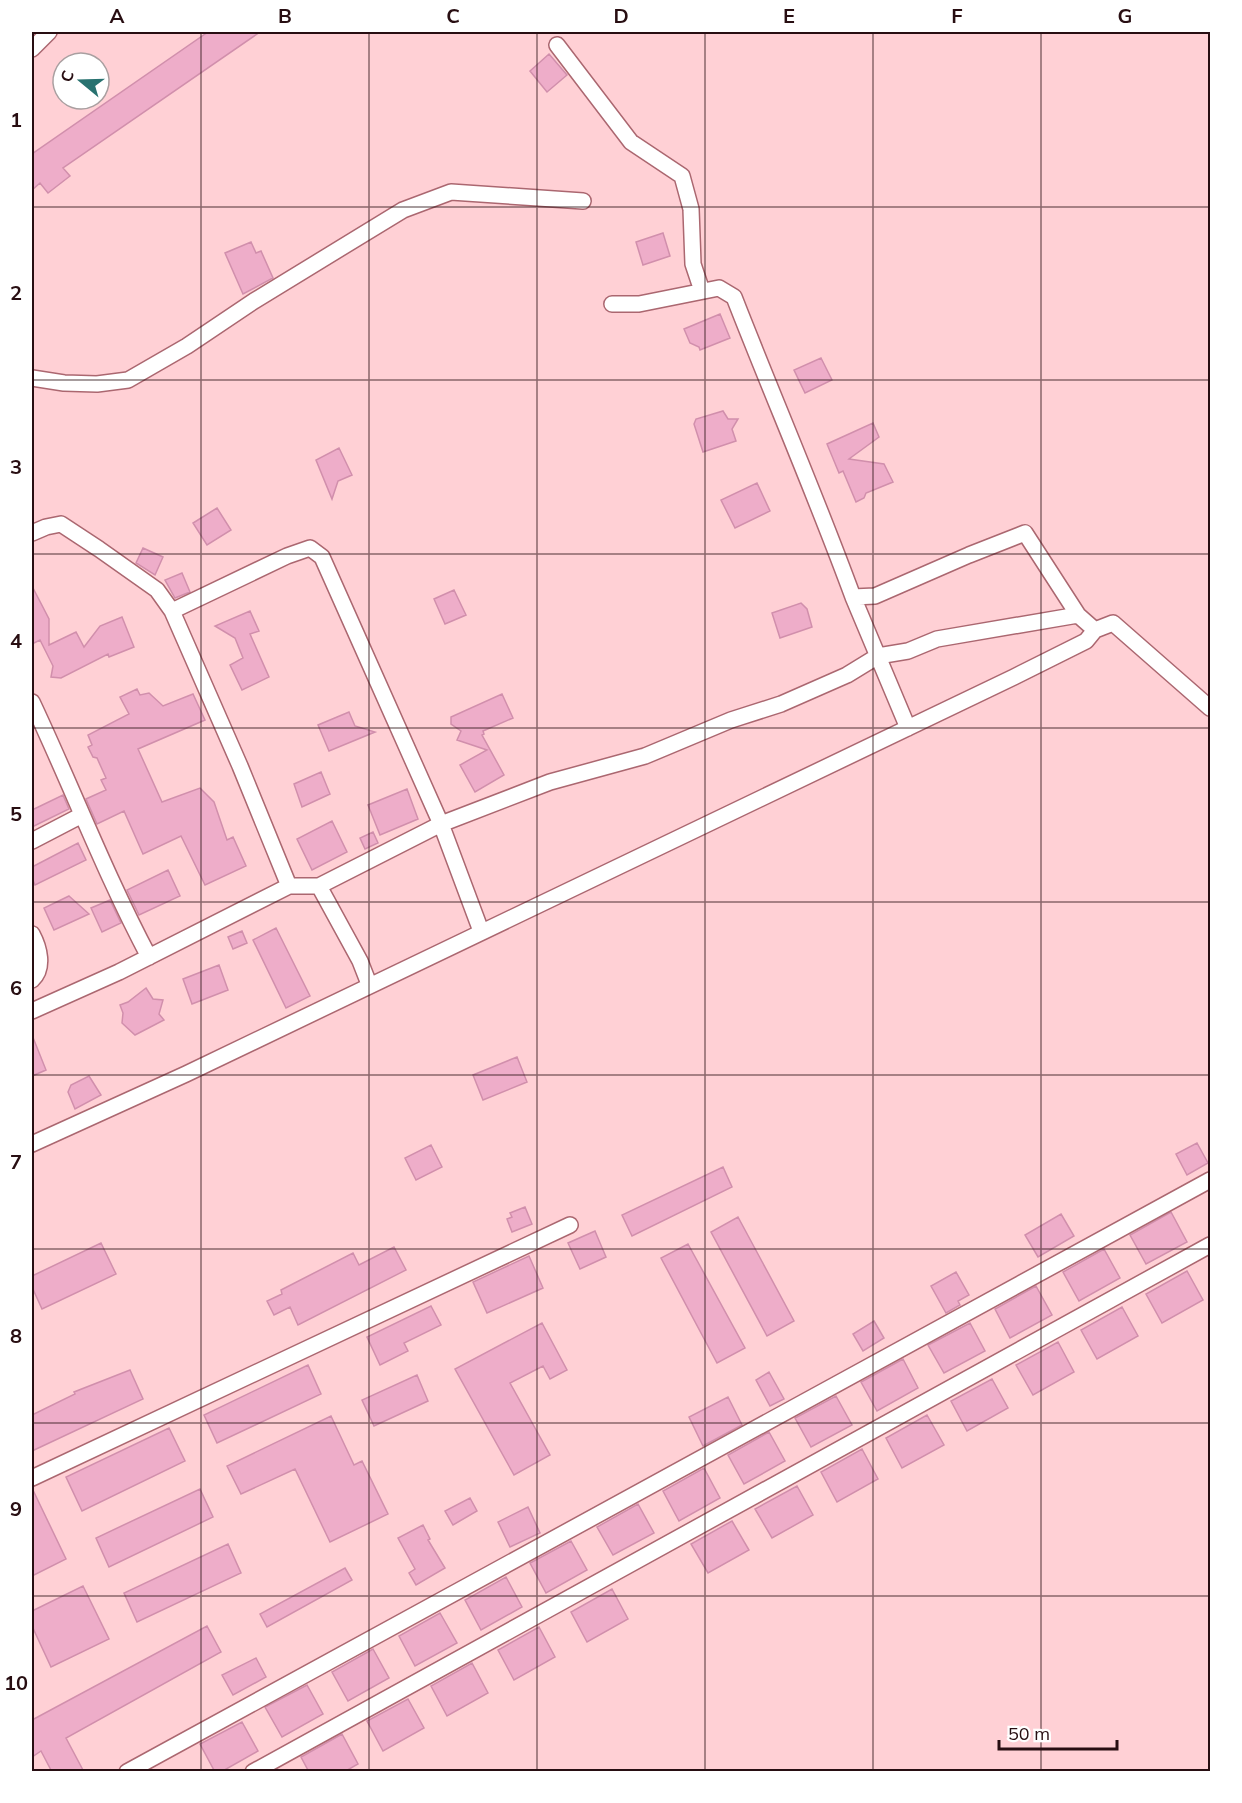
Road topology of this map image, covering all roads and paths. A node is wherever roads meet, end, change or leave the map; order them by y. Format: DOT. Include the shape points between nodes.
graph roads {
  1 [pos="49,32"];
  2 [pos="557,45"];
  3 [pos="32,49"];
  4 [pos="583,201"];
  5 [pos="702,291"];
  6 [pos="612,304"];
  7 [pos="32,378"];
  8 [pos="32,533"];
  9 [pos="853,597"];
  10 [pos="172,611"];
  11 [pos="1078,615"];
  12 [pos="1095,630"];
  13 [pos="879,656"];
  14 [pos="32,702"];
  15 [pos="1210,708"];
  16 [pos="908,728"];
  17 [pos="82,814"];
  18 [pos="441,824"];
  19 [pos="32,841"];
  20 [pos="289,886"];
  21 [pos="319,886"];
  22 [pos="481,931"];
  23 [pos="32,934"];
  24 [pos="148,957"];
  25 [pos="32,980"];
  26 [pos="369,984"];
  27 [pos="35,1007"];
  28 [pos="32,1144"];
  29 [pos="1210,1179"];
  30 [pos="570,1225"];
  31 [pos="1210,1245"];
  32 [pos="32,1478"];
  33 [pos="126,1772"];
  34 [pos="253,1772"];
  1 -- 3 [label="street"];
  2 -- 5 [label="street" via="631,142 682,176 691,209 693,264"];
  4 -- 7 [label="street" via="451,192 403,210 128,380 97,384"];
  5 -- 6 [label="street" via="639,304"];
  5 -- 9 [label="street" via="719,288 734,297"];
  8 -- 10 [label="street" via="61,524 157,590"];
  9 -- 11 [label="street" via="875,596 1025,533"];
  9 -- 13 [label="street"];
  10 -- 18 [label="street" via="287,556 310,548 322,557"];
  10 -- 20 [label="street"];
  11 -- 12 [label="street"];
  11 -- 13 [label="street" via="937,639 908,651"];
  12 -- 15 [label="street" via="1113,623"];
  12 -- 16 [label="street" via="1086,640"];
  13 -- 16 [label="street"];
  13 -- 18 [label="street" via="848,675 645,756 550,782"];
  14 -- 17 [label="street"];
  16 -- 22 [label="street"];
  17 -- 19 [label="street"];
  17 -- 24 [label="street"];
  18 -- 21 [label="street"];
  18 -- 22 [label="street"];
  20 -- 21 [label="street"];
  20 -- 24 [label="street"];
  21 -- 26 [label="street"];
  22 -- 26 [label="street"];
  23 -- 25 [label="street" via="40,958"];
  24 -- 27 [label="street"];
  26 -- 28 [label="street"];
  29 -- 33 [label="street"];
  30 -- 32 [label="street"];
  31 -- 34 [label="street"];
}
